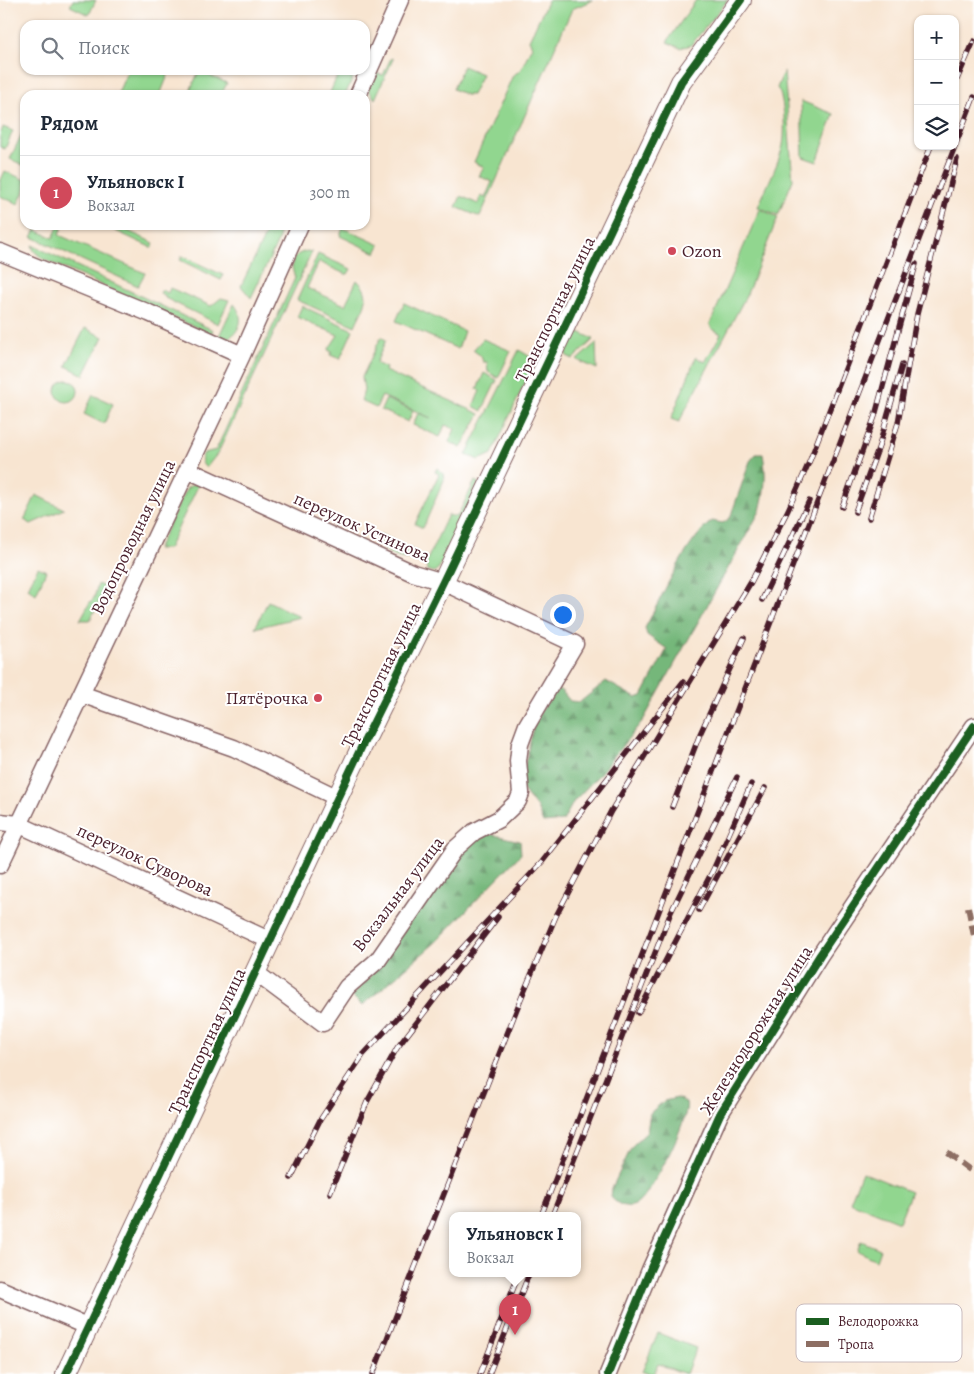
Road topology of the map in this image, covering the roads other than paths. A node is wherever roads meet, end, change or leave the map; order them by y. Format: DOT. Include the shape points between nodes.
graph roads {
  1 [pos="400,0"];
  2 [pos="741,0"];
  3 [pos="370,68"];
  4 [pos="367,75"];
  5 [pos="360,90"];
  6 [pos="298,230"];
  7 [pos="0,252"];
  8 [pos="242,355"];
  9 [pos="188,470"];
  10 [pos="443,582"];
  11 [pos="575,644"];
  12 [pos="81,694"];
  13 [pos="974,726"];
  14 [pos="338,798"];
  15 [pos="0,822"];
  16 [pos="18,824"];
  17 [pos="0,865"];
  18 [pos="271,941"];
  19 [pos="256,973"];
  20 [pos="0,1289"];
  21 [pos="89,1327"];
  22 [pos="66,1374"];
  23 [pos="608,1374"];
  1 -- 3 [label="street"];
  2 -- 10 [label="street, Транспортная улица" via="681,82"];
  4 -- 5 [label="street"];
  6 -- 8 [label="street, Водопроводная улица"];
  7 -- 8 [label="street"];
  8 -- 9 [label="street, Водопроводная улица"];
  9 -- 10 [label="street, переулок Устинова" via="413,573"];
  9 -- 12 [label="street, Водопроводная улица"];
  10 -- 11 [label="street, переулок Устинова"];
  10 -- 14 [label="street, Транспортная улица"];
  11 -- 19 [label="street, Вокзальная улица" via="527,725 520,744 521,793 518,801 499,819 474,832 455,849 378,960 347,987 323,1023"];
  12 -- 14 [label="street" via="234,748"];
  12 -- 16 [label="street, Водопроводная улица"];
  13 -- 23 [label="street, Железнодорожная улица" via="820,955 720,1114 650,1270"];
  14 -- 18 [label="street, Транспортная улица"];
  15 -- 16 [label="street, переулок Суворова"];
  16 -- 17 [label="street, Водопроводная улица"];
  16 -- 18 [label="street, переулок Суворова"];
  18 -- 19 [label="street, Транспортная улица"];
  19 -- 21 [label="street, Транспортная улица"];
  20 -- 21 [label="street"];
  21 -- 22 [label="street, Транспортная улица"];
}
